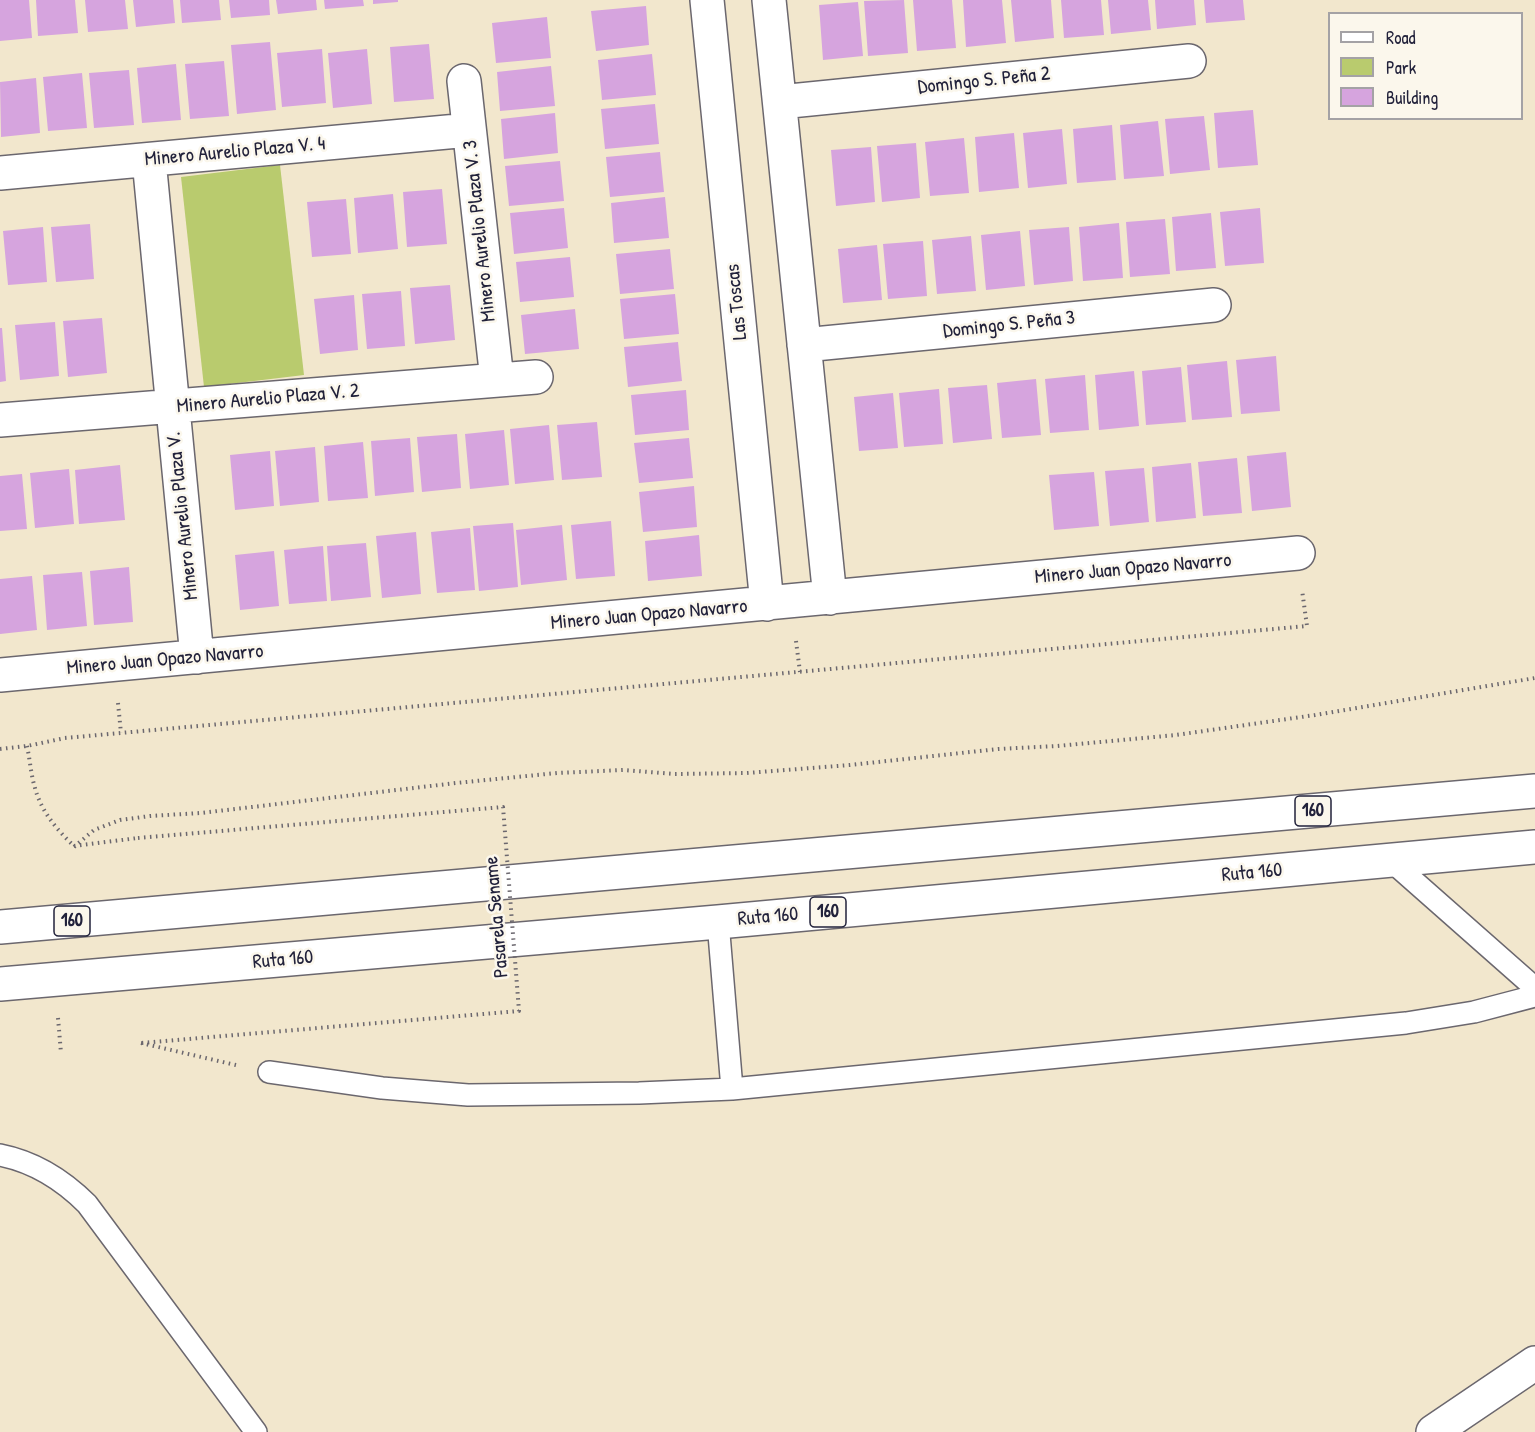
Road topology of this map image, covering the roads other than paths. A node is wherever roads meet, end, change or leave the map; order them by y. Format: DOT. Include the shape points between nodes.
graph roads {
  1 [pos="707,0"];
  2 [pos="769,0"];
  3 [pos="1189,61"];
  4 [pos="464,81"];
  5 [pos="780,102"];
  6 [pos="470,130"];
  7 [pos="149,160"];
  8 [pos="0,173"];
  9 [pos="1214,305"];
  10 [pos="804,345"];
  11 [pos="536,377"];
  12 [pos="497,380"];
  13 [pos="173,407"];
  14 [pos="0,420"];
  15 [pos="1298,554"];
  16 [pos="830,598"];
  17 [pos="767,604"];
  18 [pos="197,657"];
  19 [pos="0,675"];
  20 [pos="1535,791"];
  21 [pos="1535,847"];
  22 [pos="1390,860"];
  23 [pos="718,922"];
  24 [pos="0,927"];
  25 [pos="0,984"];
  26 [pos="1535,988"];
  27 [pos="1535,996"];
  28 [pos="269,1072"];
  29 [pos="732,1089"];
  30 [pos="0,1155"];
  31 [pos="1535,1363"];
  32 [pos="256,1432"];
  33 [pos="1432,1432"];
  1 -- 17 [label="main road, Las Toscas"];
  2 -- 5 [label="main road"];
  3 -- 5 [label="main road, Domingo S. Peña 2"];
  4 -- 6 [label="main road, Minero Aurelio Plaza V. 3"];
  5 -- 10 [label="main road"];
  6 -- 7 [label="main road, Minero Aurelio Plaza V. 4"];
  6 -- 12 [label="main road, Minero Aurelio Plaza V. 3"];
  7 -- 8 [label="main road, Minero Aurelio Plaza V. 4"];
  7 -- 13 [label="main road, Minero Aurelio Plaza V."];
  9 -- 10 [label="main road, Domingo S. Peña 3"];
  10 -- 16 [label="main road"];
  11 -- 12 [label="main road, Minero Aurelio Plaza V. 2"];
  12 -- 13 [label="main road, Minero Aurelio Plaza V. 2"];
  13 -- 14 [label="main road, Minero Aurelio Plaza V. 2"];
  13 -- 18 [label="main road, Minero Aurelio Plaza V."];
  15 -- 16 [label="main road, Minero Juan Opazo Navarro"];
  16 -- 17 [label="main road, Minero Juan Opazo Navarro"];
  17 -- 18 [label="main road, Minero Juan Opazo Navarro"];
  18 -- 19 [label="main road, Minero Juan Opazo Navarro"];
  20 -- 24 [label="main road, 160"];
  21 -- 22 [label="main road, Ruta 160 / 160"];
  22 -- 23 [label="main road, Ruta 160 / 160"];
  22 -- 26 [label="lane"];
  23 -- 25 [label="main road, Ruta 160 / 160"];
  23 -- 29 [label="lane"];
  27 -- 29 [label="lane" via="1474,1012 1406,1023"];
  28 -- 29 [label="lane" via="468,1095"];
  30 -- 32 [label="lane" via="55,1176 87,1204"];
  31 -- 33 [label="main road"];
}
